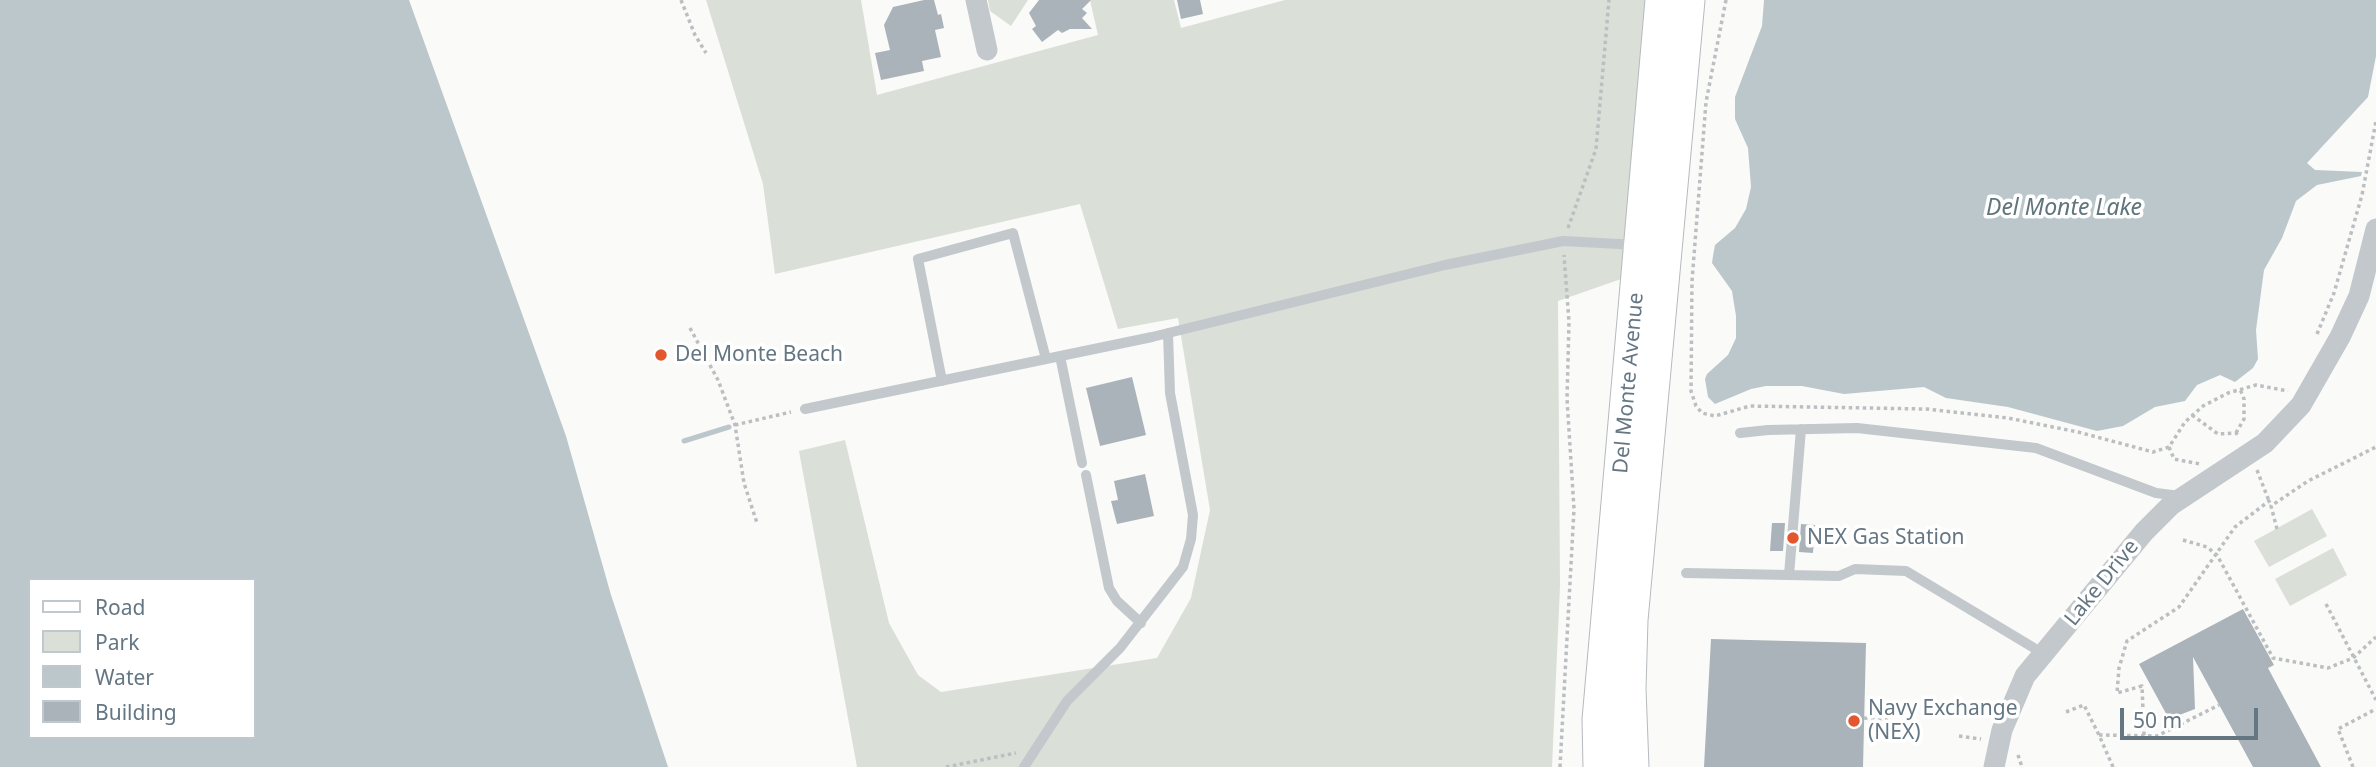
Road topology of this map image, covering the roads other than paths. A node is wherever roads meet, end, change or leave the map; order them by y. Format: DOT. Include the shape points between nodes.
graph roads {
  1 [pos="976,0"];
  2 [pos="1662,0"];
  3 [pos="1688,0"];
  4 [pos="987,50"];
  5 [pos="2376,229"];
  6 [pos="1641,245"];
  7 [pos="1168,333"];
  8 [pos="1060,356"];
  9 [pos="1046,359"];
  10 [pos="942,381"];
  11 [pos="805,409"];
  12 [pos="1801,429"];
  13 [pos="1740,433"];
  14 [pos="1082,463"];
  15 [pos="1086,475"];
  16 [pos="2183,497"];
  17 [pos="1686,573"];
  18 [pos="1789,575"];
  19 [pos="1141,623"];
  20 [pos="2044,654"];
  21 [pos="1024,767"];
  22 [pos="1600,767"];
  23 [pos="1632,767"];
  24 [pos="1994,767"];
  1 -- 4 [label="street"];
  2 -- 6 [label="main road, Del Monte Avenue"];
  3 -- 23 [label="main road, Del Monte Avenue" via="1631,620"];
  5 -- 16 [label="street, Lake Drive" via="2358,296 2301,405 2265,443"];
  6 -- 7 [label="lane" via="1563,241"];
  6 -- 22 [label="main road, Del Monte Avenue" via="1599,720"];
  7 -- 8 [label="lane"];
  7 -- 19 [label="lane" via="1170,393 1192,515 1191,538 1183,567"];
  8 -- 9 [label="lane"];
  8 -- 14 [label="lane"];
  9 -- 10 [label="lane"];
  9 -- 10 [label="lane" via="1013,233 918,259"];
  10 -- 11 [label="lane"];
  12 -- 13 [label="lane"];
  12 -- 16 [label="lane" via="1857,428 2036,448 2156,493"];
  12 -- 18 [label="lane"];
  15 -- 19 [label="lane" via="1109,587"];
  16 -- 20 [label="street, Lake Drive" via="2144,532"];
  17 -- 18 [label="lane"];
  18 -- 20 [label="lane" via="1839,576 1855,569 1906,572"];
  19 -- 21 [label="lane" via="1067,701"];
  20 -- 24 [label="street, Lake Drive" via="2025,676 2002,730"];
}
